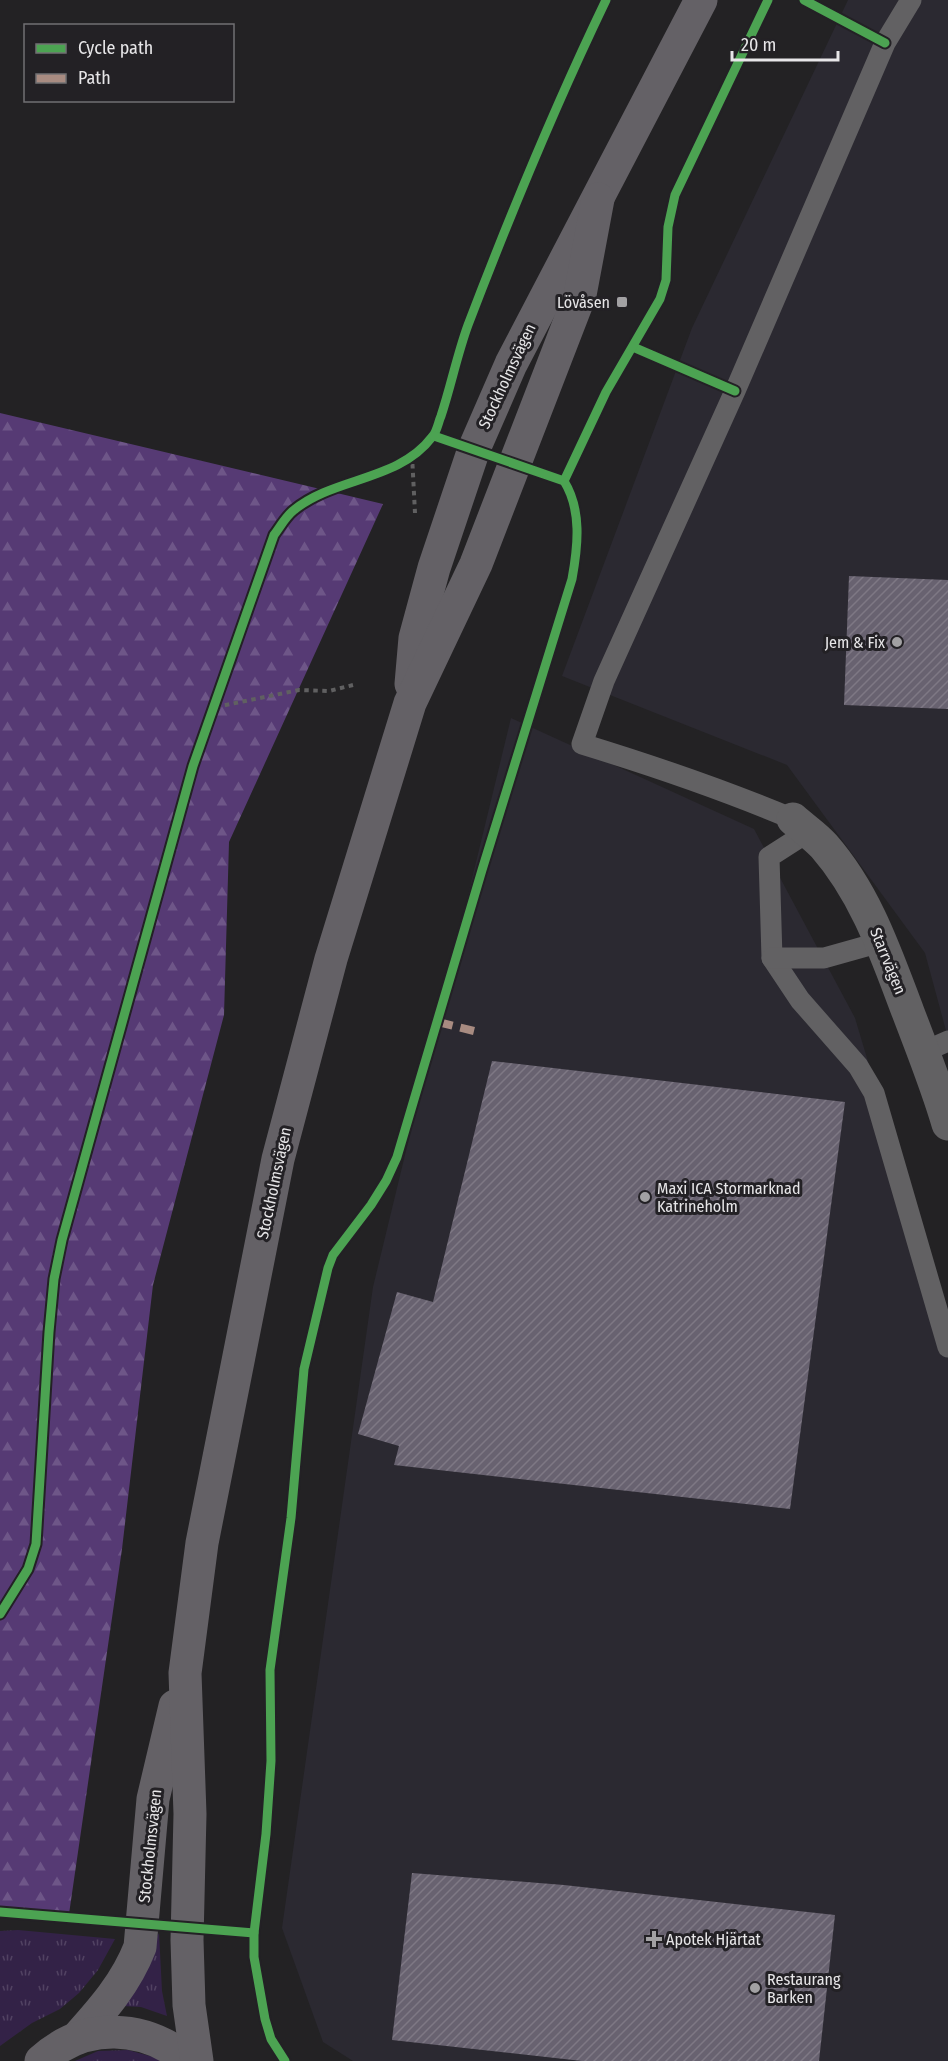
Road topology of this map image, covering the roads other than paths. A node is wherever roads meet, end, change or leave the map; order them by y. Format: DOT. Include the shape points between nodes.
graph roads {
  1 [pos="701,0"];
  2 [pos="911,0"];
  3 [pos="598,199"];
  4 [pos="410,704"];
  5 [pos="801,825"];
  6 [pos="881,942"];
  7 [pos="772,958"];
  8 [pos="936,1047"];
  9 [pos="948,1124"];
  10 [pos="948,1347"];
  11 [pos="185,1673"];
  12 [pos="77,2038"];
  13 [pos="41,2061"];
  14 [pos="189,2061"];
  15 [pos="197,2061"];
  1 -- 3 [label="main road, Stockholmsvägen"];
  2 -- 5 [label="lane" via="885,43 604,681 582,744 728,792"];
  3 -- 4 [label="main road, Stockholmsvägen" via="580,295 476,564"];
  3 -- 4 [label="main road, Stockholmsvägen" via="511,364 474,450 415,638"];
  4 -- 11 [label="main road, Stockholmsvägen" via="331,959 278,1160 202,1543"];
  5 -- 6 [label="street, Starrvägen" via="823,845 849,879"];
  5 -- 7 [label="lane" via="769,857"];
  6 -- 7 [label="lane" via="824,958"];
  6 -- 8 [label="street, Starrvägen"];
  7 -- 10 [label="lane" via="800,1000 858,1066 874,1094"];
  8 -- 9 [label="street, Starrvägen"];
  11 -- 12 [label="main road, Stockholmsvägen" via="153,1799 140,1947 122,1985"];
  11 -- 15 [label="main road, Stockholmsvägen" via="190,1814 189,2005"];
  12 -- 13 [label="main road"];
  12 -- 14 [label="main road" via="119,2031 138,2034 174,2049"];
}
